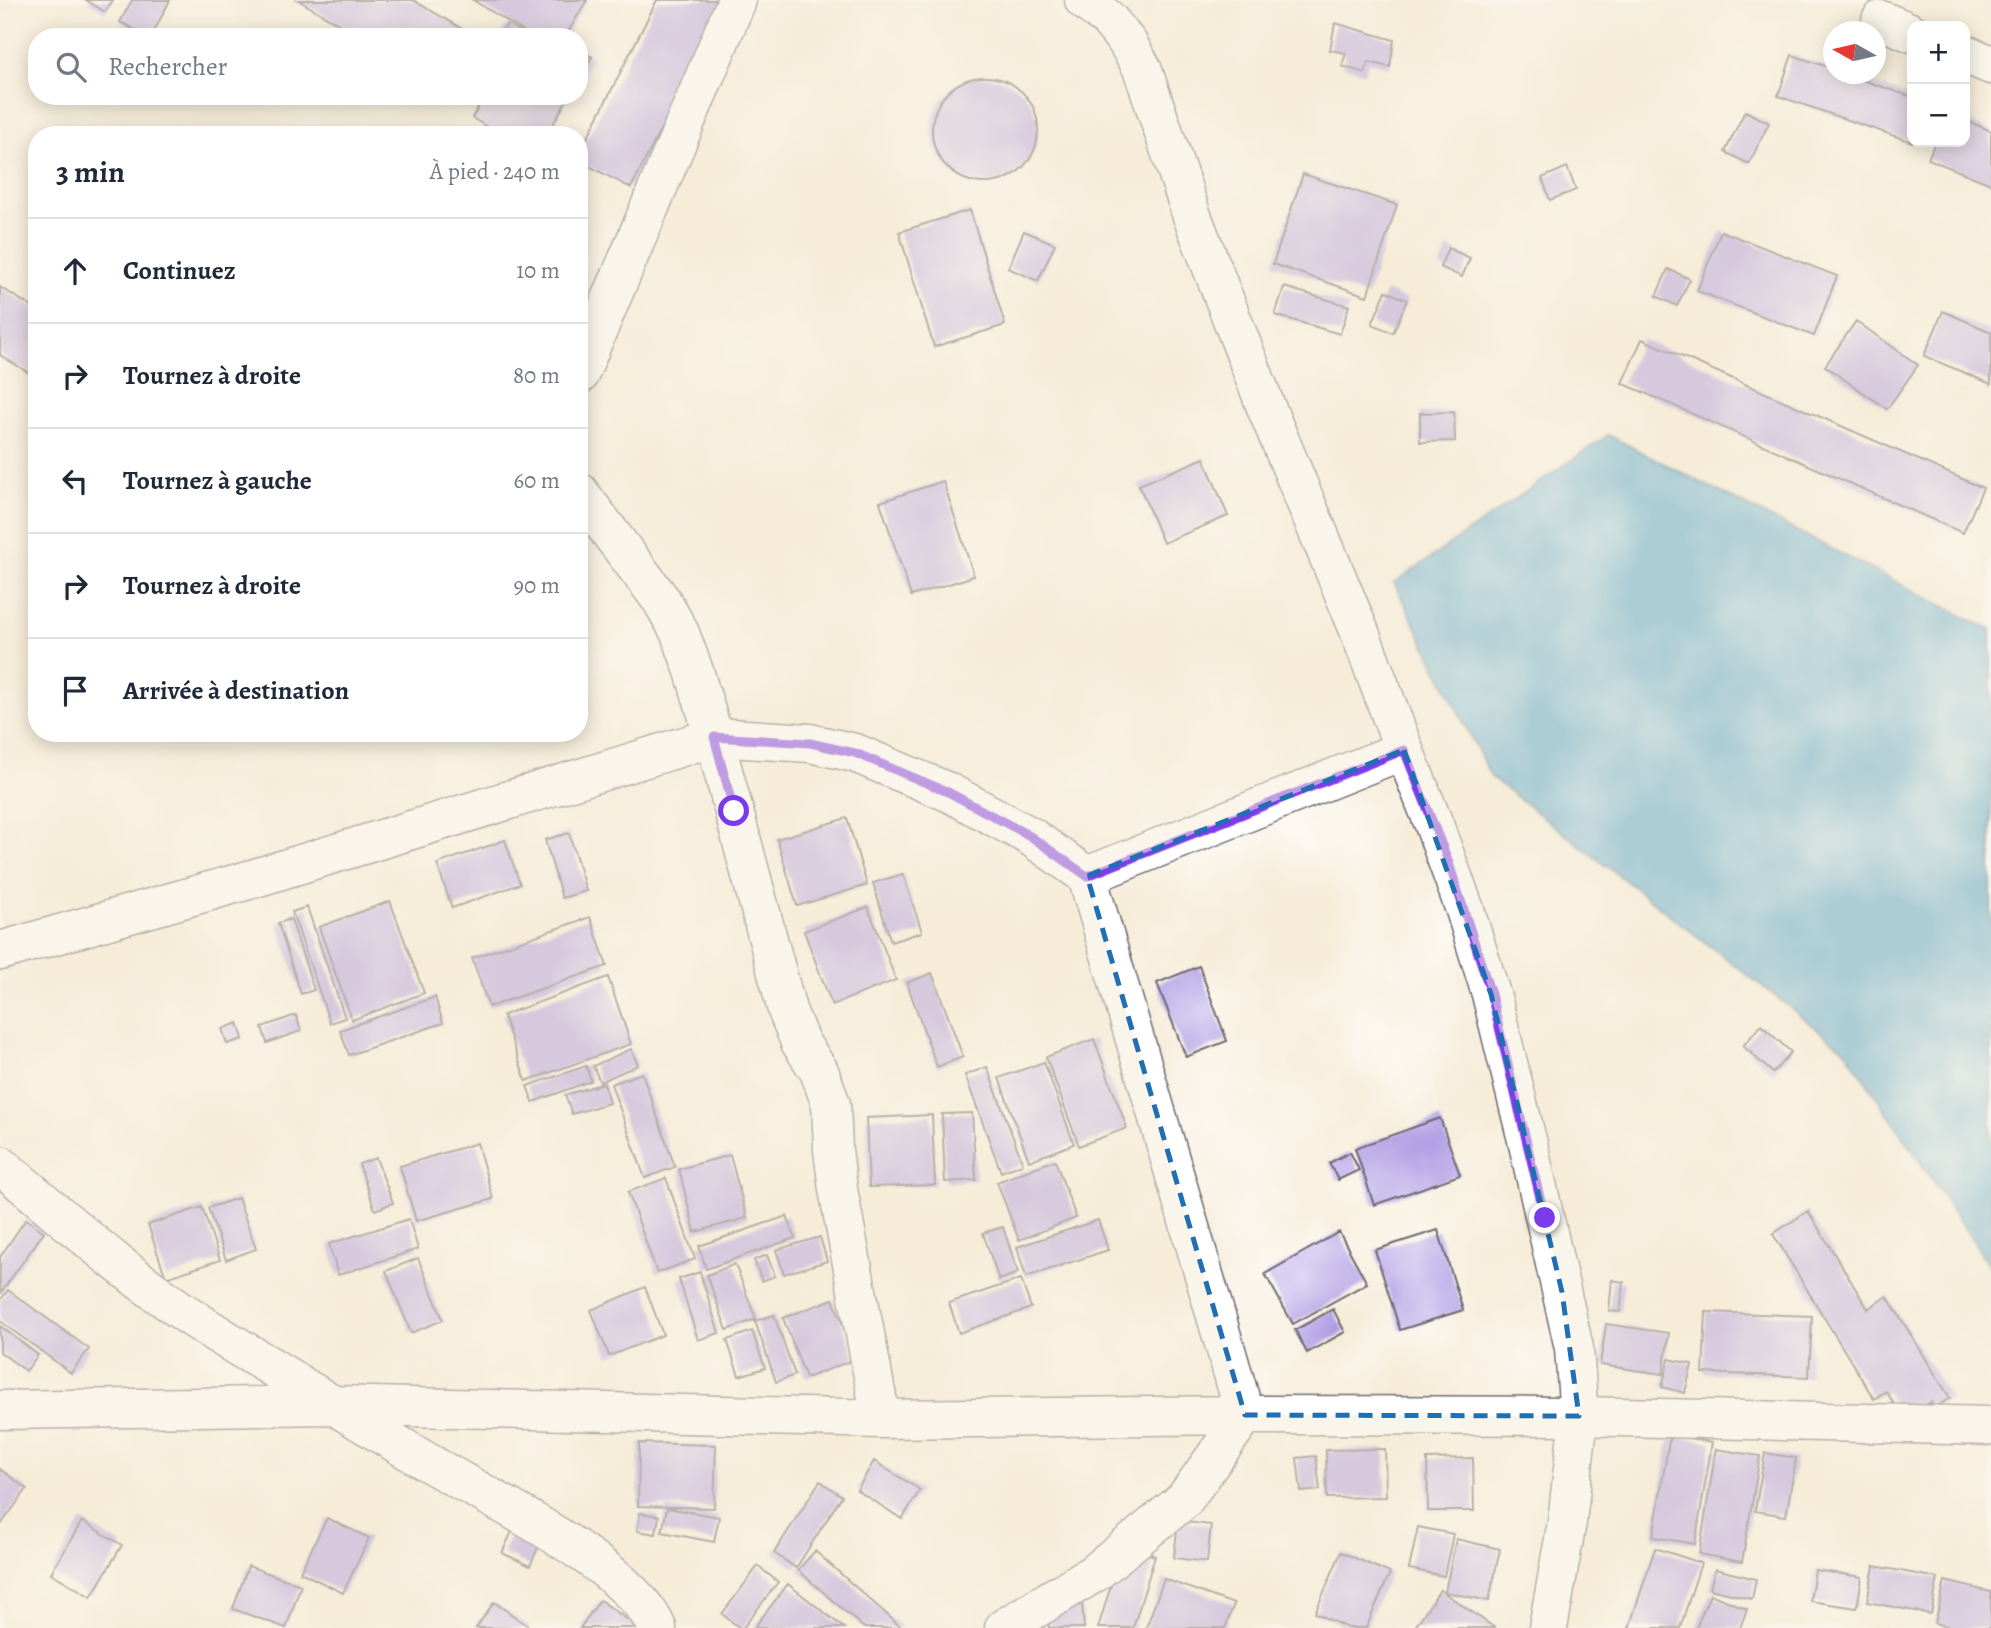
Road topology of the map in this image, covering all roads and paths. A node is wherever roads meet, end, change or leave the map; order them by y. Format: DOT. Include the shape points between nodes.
graph roads {
  1 [pos="737,0"];
  2 [pos="1084,0"];
  3 [pos="1970,56"];
  4 [pos="1991,65"];
  5 [pos="588,354"];
  6 [pos="588,504"];
  7 [pos="714,737"];
  8 [pos="1404,750"];
  9 [pos="1087,876"];
  10 [pos="0,951"];
  11 [pos="0,1164"];
  12 [pos="334,1405"];
  13 [pos="0,1410"];
  14 [pos="1245,1415"];
  15 [pos="1579,1416"];
  16 [pos="881,1419"];
  17 [pos="1991,1426"];
  18 [pos="657,1628"];
  19 [pos="1004,1628"];
  20 [pos="1548,1628"];
  1 -- 5 [label="street"];
  2 -- 8 [label="street" via="1108,19 1142,68 1192,216"];
  3 -- 4 [label="street"];
  6 -- 7 [label="street" via="662,601 680,633"];
  7 -- 9 [label="street" via="810,743 855,753 948,792 1030,836"];
  7 -- 10 [label="street"];
  7 -- 16 [label="street" via="787,1010 831,1104 838,1189"];
  8 -- 9 [label="street"];
  8 -- 15 [label="street" via="1449,863 1491,994 1571,1337"];
  9 -- 14 [label="street"];
  11 -- 12 [label="street" via="137,1279"];
  12 -- 13 [label="street"];
  12 -- 16 [label="street"];
  12 -- 18 [label="street" via="575,1549 617,1579 648,1610"];
  14 -- 15 [label="street"];
  14 -- 16 [label="street"];
  14 -- 19 [label="street" via="1184,1500 1096,1572"];
  15 -- 17 [label="street"];
  15 -- 20 [label="street"];
}
